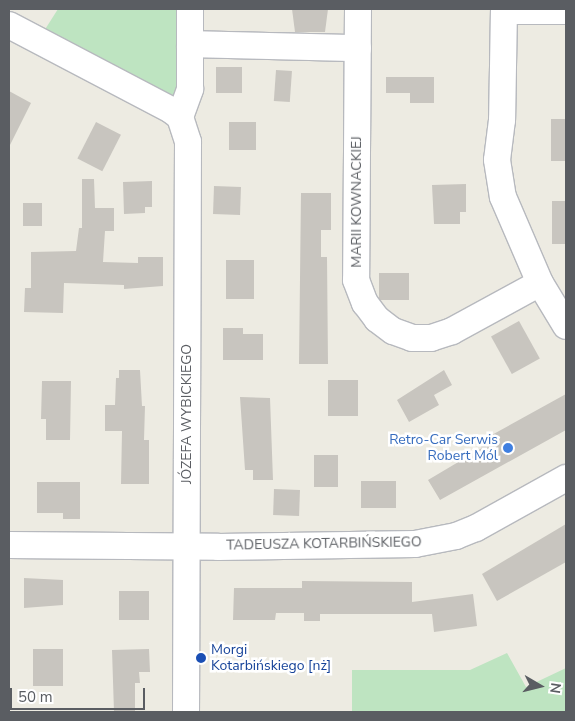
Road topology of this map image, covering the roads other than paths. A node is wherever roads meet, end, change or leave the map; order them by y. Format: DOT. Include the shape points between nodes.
graph roads {
  1 [pos="190,9"];
  2 [pos="358,9"];
  3 [pos="504,10"];
  4 [pos="566,11"];
  5 [pos="9,25"];
  6 [pos="190,44"];
  7 [pos="358,48"];
  8 [pos="180,117"];
  9 [pos="540,283"];
  10 [pos="566,326"];
  11 [pos="566,478"];
  12 [pos="9,545"];
  13 [pos="186,547"];
  14 [pos="186,712"];
  1 -- 6 [label="street"];
  2 -- 7 [label="street, MARII KOWNACKIEJ"];
  3 -- 4 [label="street"];
  3 -- 9 [label="street" via="502,120 497,160 503,197"];
  5 -- 8 [label="street" via="143,94"];
  6 -- 7 [label="street"];
  6 -- 8 [label="street" via="190,89"];
  7 -- 9 [label="street, MARII KOWNACKIEJ" via="356,280 365,303 377,319 393,331 412,338 431,338 452,331"];
  8 -- 13 [label="street, JÓZEFA WYBICKIEGO" via="188,142"];
  9 -- 10 [label="street"];
  11 -- 13 [label="street, TADEUSZA KOTARBIŃSKIEGO" via="476,528 442,539 386,546"];
  12 -- 13 [label="street, TADEUSZA KOTARBIŃSKIEGO"];
  13 -- 14 [label="street, JÓZEFA WYBICKIEGO"];
}
